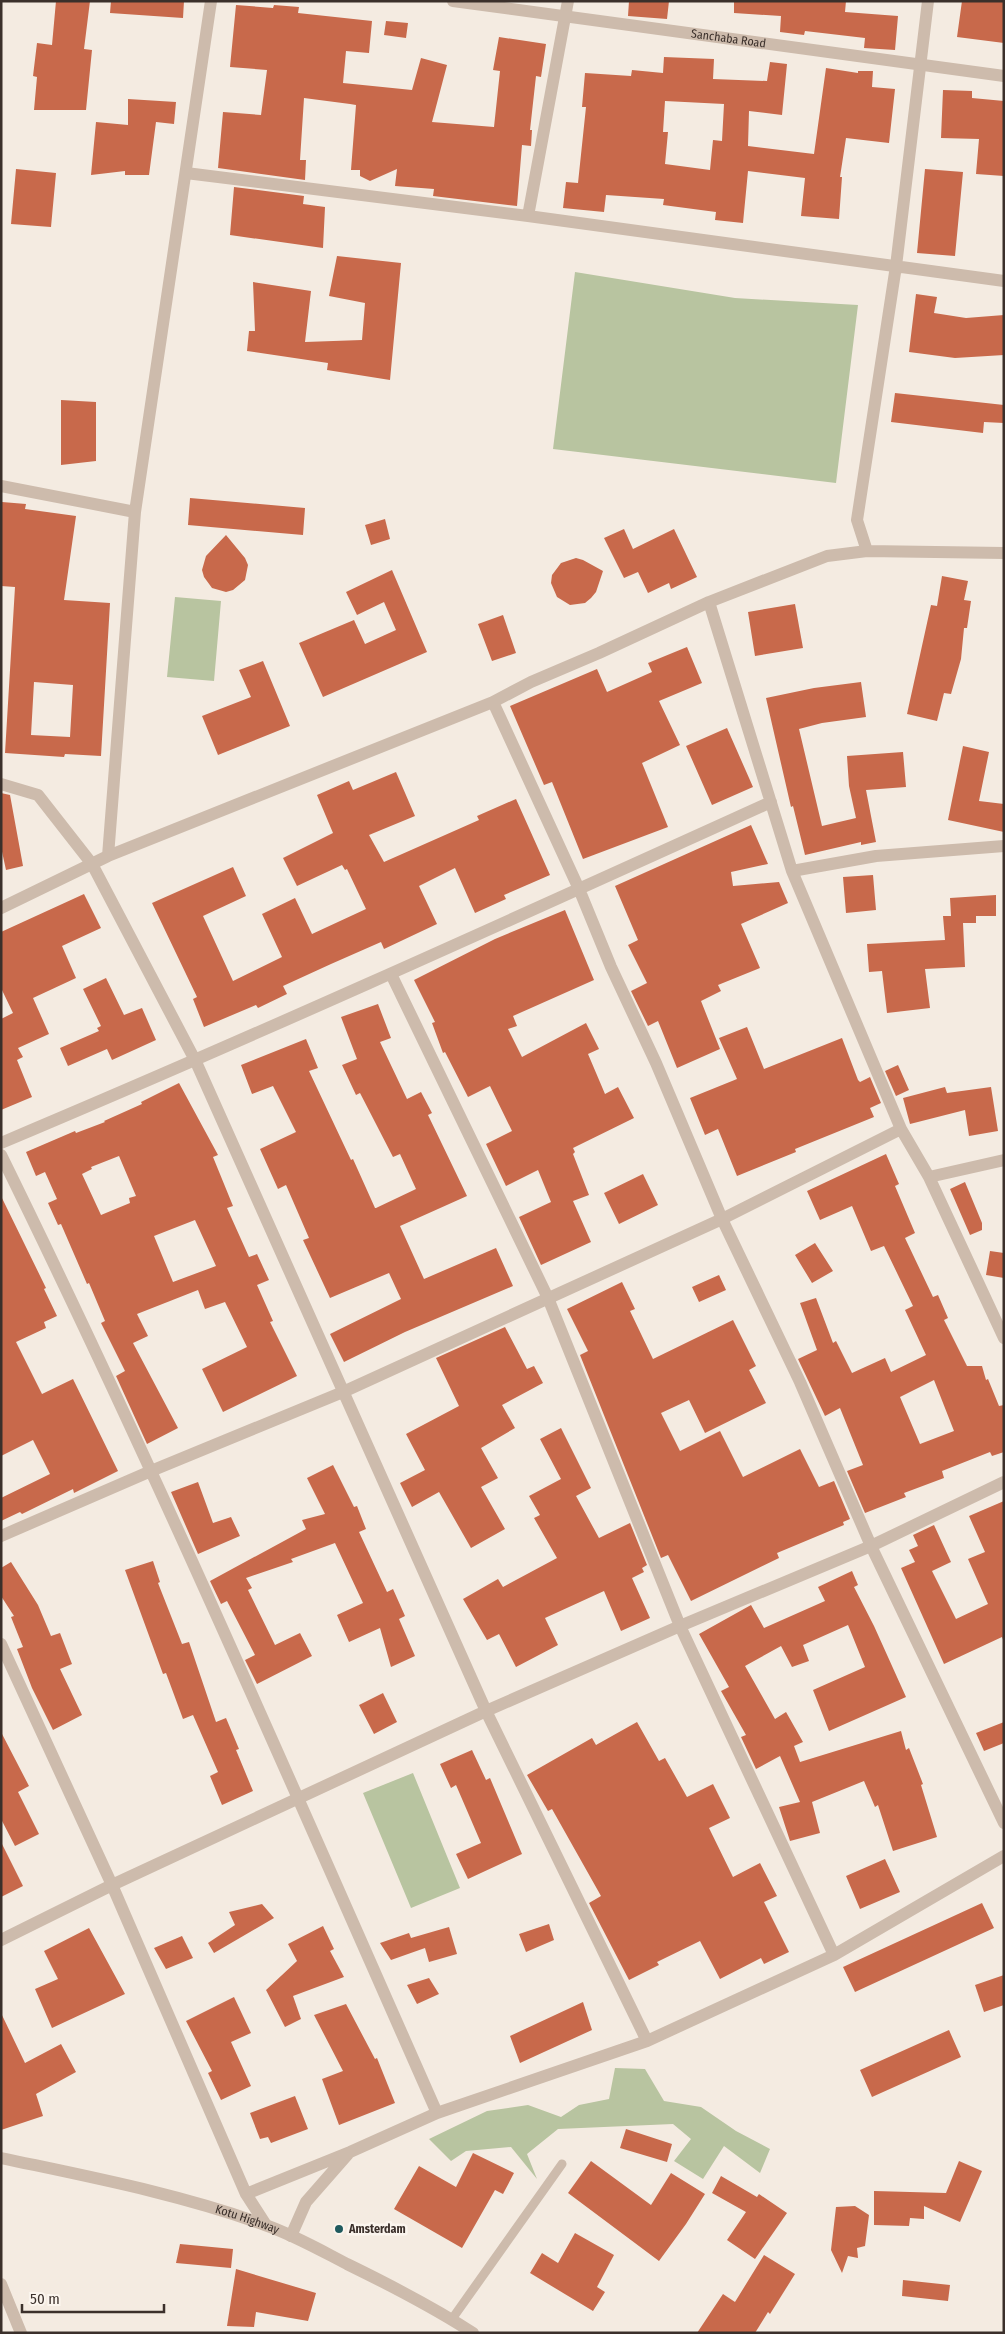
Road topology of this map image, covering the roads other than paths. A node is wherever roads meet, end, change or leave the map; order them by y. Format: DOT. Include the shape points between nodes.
graph roads {
  1 [pos="211,1"];
  2 [pos="453,1"];
  3 [pos="568,1"];
  4 [pos="928,1"];
  5 [pos="566,16"];
  6 [pos="921,64"];
  7 [pos="1004,76"];
  8 [pos="186,173"];
  9 [pos="528,216"];
  10 [pos="896,266"];
  11 [pos="1004,281"];
  12 [pos="1,486"];
  13 [pos="135,512"];
  14 [pos="867,551"];
  15 [pos="1004,553"];
  16 [pos="709,602"];
  17 [pos="493,702"];
  18 [pos="1,784"];
  19 [pos="771,802"];
  20 [pos="1004,846"];
  21 [pos="108,856"];
  22 [pos="92,864"];
  23 [pos="792,871"];
  24 [pos="579,889"];
  25 [pos="1,908"];
  26 [pos="391,974"];
  27 [pos="196,1062"];
  28 [pos="901,1129"];
  29 [pos="1,1143"];
  30 [pos="1,1155"];
  31 [pos="1004,1160"];
  32 [pos="929,1177"];
  33 [pos="722,1219"];
  34 [pos="548,1298"];
  35 [pos="1004,1338"];
  36 [pos="343,1392"];
  37 [pos="151,1471"];
  38 [pos="1004,1482"];
  39 [pos="1,1536"];
  40 [pos="871,1546"];
  41 [pos="680,1626"];
  42 [pos="1,1644"];
  43 [pos="486,1711"];
  44 [pos="298,1798"];
  45 [pos="1004,1823"];
  46 [pos="1004,1856"];
  47 [pos="112,1885"];
  48 [pos="1,1940"];
  49 [pos="834,1955"];
  50 [pos="647,2041"];
  51 [pos="438,2113"];
  52 [pos="350,2152"];
  53 [pos="1,2158"];
  54 [pos="562,2164"];
  55 [pos="246,2194"];
  56 [pos="266,2225"];
  57 [pos="291,2236"];
  58 [pos="1,2284"];
  59 [pos="452,2318"];
  60 [pos="21,2333"];
  61 [pos="473,2333"];
  1 -- 8 [label="street"];
  2 -- 5 [label="street, Sanchaba Road"];
  3 -- 5 [label="street"];
  4 -- 6 [label="street"];
  5 -- 6 [label="street, Sanchaba Road"];
  5 -- 9 [label="street"];
  6 -- 7 [label="street, Sanchaba Road"];
  6 -- 10 [label="street"];
  8 -- 9 [label="street"];
  8 -- 13 [label="street"];
  9 -- 10 [label="street"];
  10 -- 11 [label="street"];
  10 -- 14 [label="street" via="857,520"];
  12 -- 13 [label="street"];
  13 -- 21 [label="street"];
  14 -- 15 [label="street"];
  14 -- 16 [label="street" via="827,556"];
  16 -- 17 [label="street"];
  16 -- 19 [label="street"];
  17 -- 21 [label="street"];
  17 -- 24 [label="street"];
  18 -- 22 [label="street" via="38,795"];
  19 -- 23 [label="street"];
  19 -- 24 [label="street"];
  20 -- 23 [label="street" via="876,856"];
  21 -- 22 [label="street"];
  22 -- 25 [label="street"];
  22 -- 27 [label="street"];
  23 -- 28 [label="street"];
  24 -- 26 [label="street"];
  24 -- 33 [label="street"];
  26 -- 27 [label="street"];
  26 -- 34 [label="street"];
  27 -- 29 [label="street"];
  27 -- 36 [label="street"];
  28 -- 32 [label="street"];
  28 -- 33 [label="street"];
  30 -- 37 [label="street"];
  31 -- 32 [label="street"];
  32 -- 35 [label="street"];
  33 -- 34 [label="street"];
  33 -- 40 [label="street" via="800,1382"];
  34 -- 36 [label="street"];
  34 -- 41 [label="street"];
  36 -- 37 [label="street"];
  36 -- 43 [label="street"];
  37 -- 39 [label="street"];
  37 -- 44 [label="street"];
  38 -- 40 [label="street"];
  40 -- 41 [label="street"];
  40 -- 45 [label="street"];
  41 -- 43 [label="street"];
  41 -- 49 [label="street"];
  42 -- 47 [label="street"];
  43 -- 44 [label="street"];
  43 -- 50 [label="street"];
  44 -- 47 [label="street"];
  44 -- 51 [label="street"];
  46 -- 49 [label="street"];
  47 -- 48 [label="street"];
  47 -- 55 [label="street"];
  49 -- 50 [label="street"];
  50 -- 51 [label="street"];
  51 -- 52 [label="street"];
  52 -- 55 [label="street"];
  52 -- 57 [label="street" via="306,2202"];
  53 -- 56 [label="street, Kotu Highway" via="121,2184"];
  54 -- 59 [label="lane"];
  55 -- 56 [label="street"];
  56 -- 57 [label="street, Kotu Highway"];
  57 -- 59 [label="street, Kotu Highway"];
  58 -- 60 [label="street"];
  59 -- 61 [label="street, Kotu Highway"];
}
